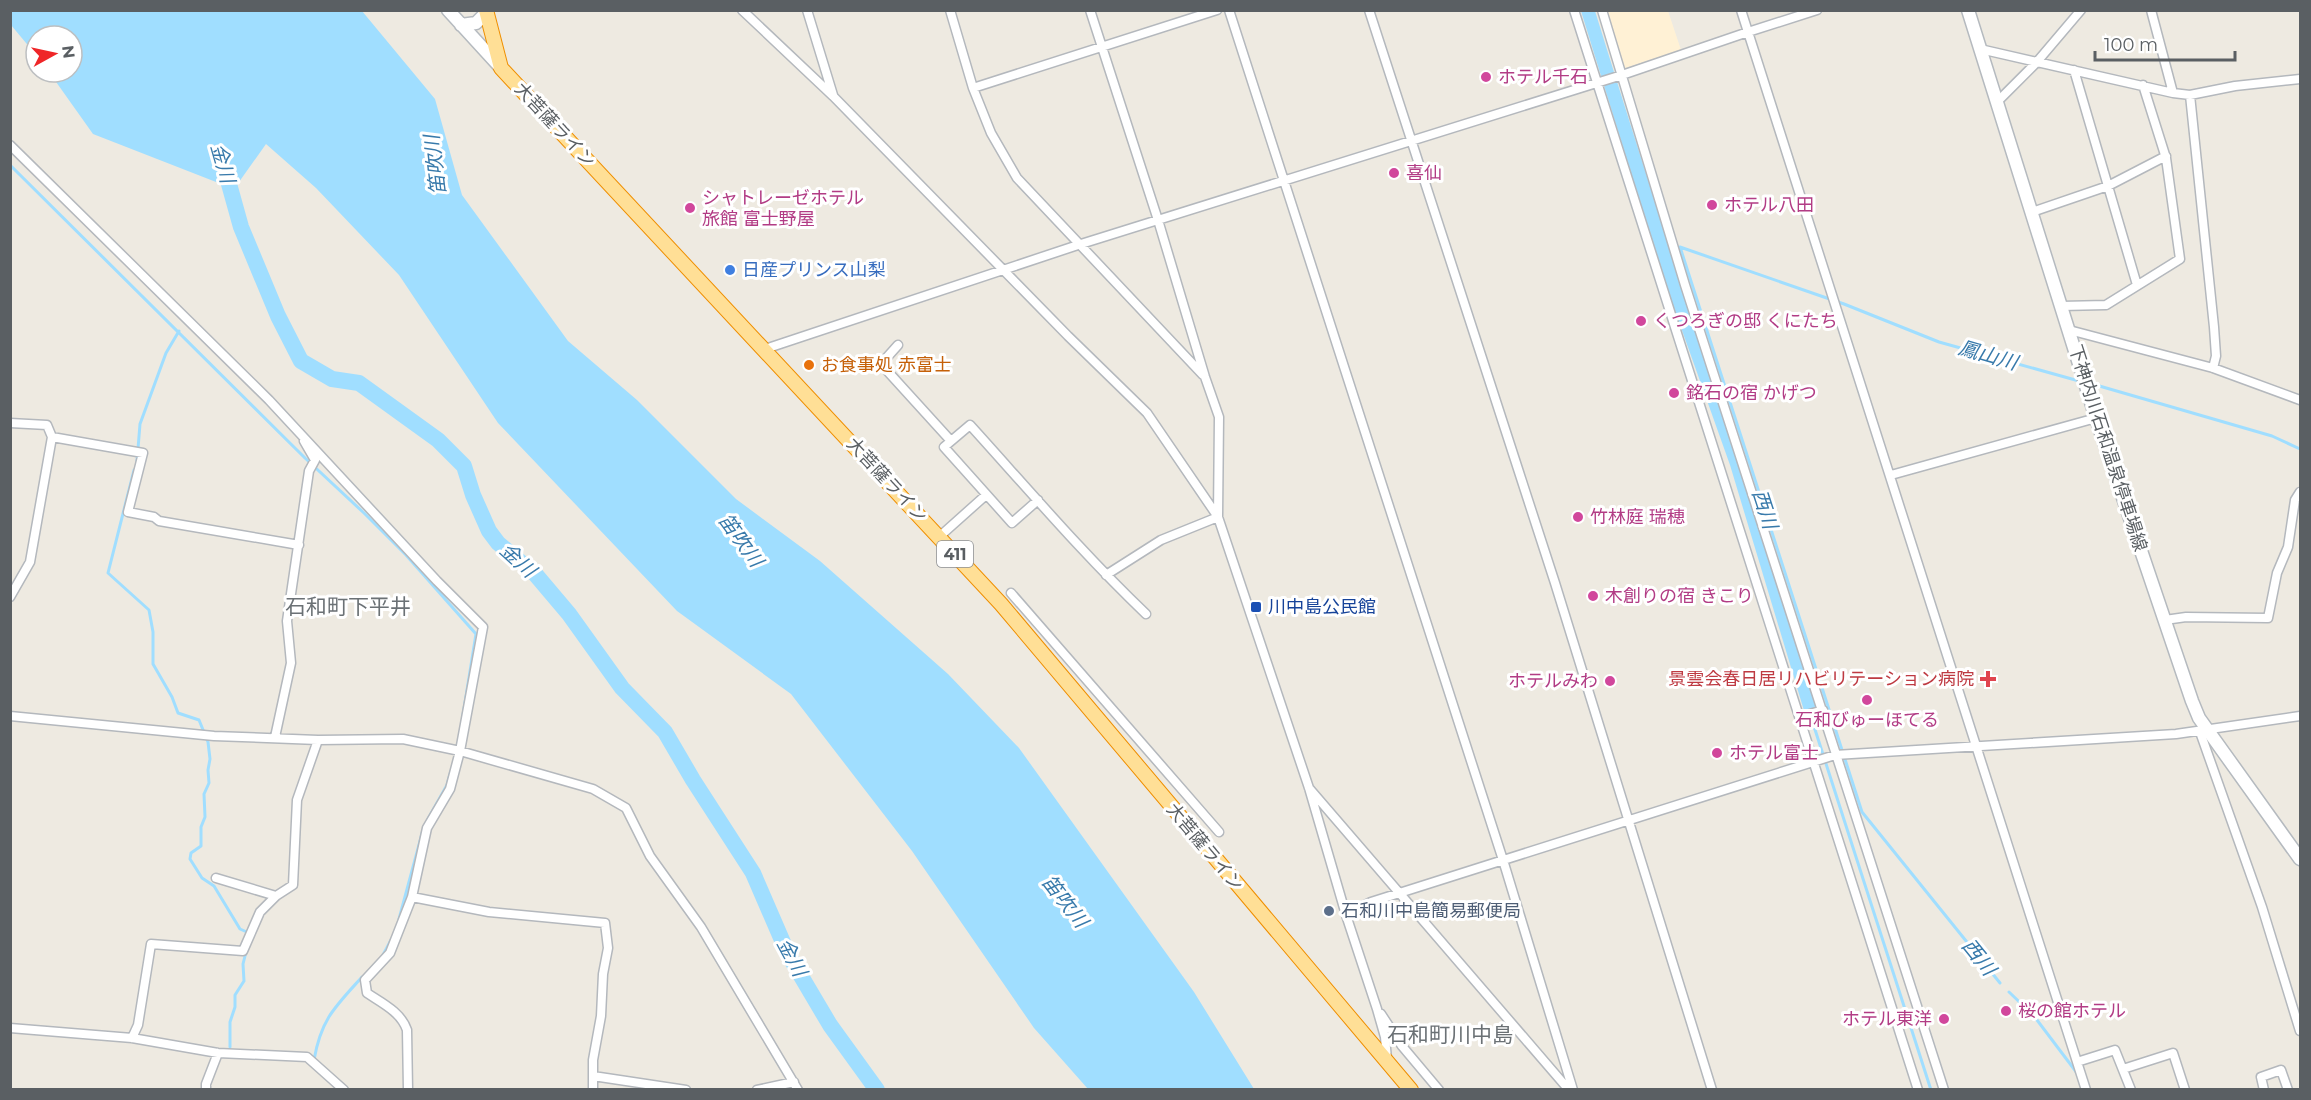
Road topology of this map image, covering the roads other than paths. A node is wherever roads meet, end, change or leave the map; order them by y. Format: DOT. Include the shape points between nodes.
graph roads {
  1 [pos="448,10"];
  2 [pos="742,10"];
  3 [pos="807,10"];
  4 [pos="950,10"];
  5 [pos="1090,10"];
  6 [pos="1217,10"];
  7 [pos="1229,10"];
  8 [pos="1369,10"];
  9 [pos="1574,10"];
  10 [pos="1602,10"];
  11 [pos="1741,10"];
  12 [pos="1817,10"];
  13 [pos="1968,10"];
  14 [pos="2081,10"];
  15 [pos="2151,10"];
  16 [pos="486,12"];
  17 [pos="461,25"];
  18 [pos="1748,32"];
  19 [pos="1101,46"];
  20 [pos="1980,49"];
  21 [pos="2036,63"];
  22 [pos="501,68"];
  23 [pos="2074,70"];
  24 [pos="1619,76"];
  25 [pos="2301,79"];
  26 [pos="1598,81"];
  27 [pos="2143,85"];
  28 [pos="973,88"];
  29 [pos="2174,93"];
  30 [pos="2190,94"];
  31 [pos="833,96"];
  32 [pos="1997,102"];
  33 [pos="1412,139"];
  34 [pos="10,145"];
  35 [pos="2166,156"];
  36 [pos="1283,181"];
  37 [pos="2108,186"];
  38 [pos="2032,212"];
  39 [pos="1158,220"];
  40 [pos="1081,244"];
  41 [pos="1004,269"];
  42 [pos="2138,285"];
  43 [pos="2061,306"];
  44 [pos="2069,330"];
  45 [pos="898,345"];
  46 [pos="765,349"];
  47 [pos="2212,368"];
  48 [pos="1204,377"];
  49 [pos="2301,400"];
  50 [pos="2096,418"];
  51 [pos="10,423"];
  52 [pos="298,429"];
  53 [pos="51,437"];
  54 [pos="951,441"];
  55 [pos="1891,475"];
  56 [pos="2301,492"];
  57 [pos="987,495"];
  58 [pos="1038,500"];
  59 [pos="1218,517"];
  60 [pos="939,537"];
  61 [pos="299,545"];
  62 [pos="1106,575"];
  63 [pos="1011,593"];
  64 [pos="10,597"];
  65 [pos="1146,614"];
  66 [pos="2165,620"];
  67 [pos="1072,662"];
  68 [pos="1058,672"];
  69 [pos="1821,711"];
  70 [pos="10,716"];
  71 [pos="2301,716"];
  72 [pos="1802,717"];
  73 [pos="2204,731"];
  74 [pos="275,737"];
  75 [pos="318,740"];
  76 [pos="1976,745"];
  77 [pos="457,750"];
  78 [pos="1836,755"];
  79 [pos="1817,761"];
  80 [pos="1309,788"];
  81 [pos="1628,820"];
  82 [pos="1220,832"];
  83 [pos="2301,859"];
  84 [pos="1503,860"];
  85 [pos="216,879"];
  86 [pos="1401,893"];
  87 [pos="276,896"];
  88 [pos="412,897"];
  89 [pos="1346,915"];
  90 [pos="1377,1009"];
  91 [pos="1920,1013"];
  92 [pos="1896,1020"];
  93 [pos="10,1028"];
  94 [pos="2301,1031"];
  95 [pos="132,1038"];
  96 [pos="218,1053"];
  97 [pos="1387,1060"];
  98 [pos="2077,1062"];
  99 [pos="2123,1069"];
  100 [pos="593,1076"];
  101 [pos="796,1086"];
  102 [pos="206,1089"];
  103 [pos="344,1089"];
  104 [pos="408,1089"];
  105 [pos="594,1089"];
  106 [pos="686,1089"];
  107 [pos="757,1089"];
  108 [pos="1411,1089"];
  109 [pos="1439,1089"];
  110 [pos="1571,1089"];
  111 [pos="1712,1089"];
  112 [pos="1918,1089"];
  113 [pos="1944,1089"];
  114 [pos="2086,1089"];
  115 [pos="2131,1089"];
  116 [pos="2185,1089"];
  117 [pos="2265,1089"];
  118 [pos="2288,1089"];
  1 -- 17 [label="main road"];
  2 -- 31 [label="street"];
  3 -- 31 [label="street"];
  4 -- 28 [label="street"];
  5 -- 19 [label="street"];
  6 -- 19 [label="street"];
  7 -- 36 [label="street"];
  8 -- 33 [label="street"];
  9 -- 26 [label="street"];
  10 -- 24 [label="street"];
  11 -- 18 [label="street"];
  12 -- 18 [label="street"];
  13 -- 20 [label="main road, 下神内川石和温泉停車場線"];
  14 -- 21 [label="street"];
  15 -- 29 [label="street"];
  16 -- 17 [label="main road" via="476,23"];
  16 -- 22 [label="highway, 大菩薩ライン / 411"];
  17 -- 22 [label="main road"];
  18 -- 24 [label="street"];
  18 -- 55 [label="street"];
  19 -- 28 [label="street"];
  19 -- 39 [label="street"];
  20 -- 21 [label="street"];
  20 -- 32 [label="main road, 下神内川石和温泉停車場線"];
  21 -- 23 [label="street"];
  21 -- 32 [label="street"];
  22 -- 46 [label="highway, 大菩薩ライン / 411"];
  23 -- 27 [label="street"];
  23 -- 37 [label="street"];
  24 -- 26 [label="street"];
  24 -- 69 [label="street"];
  25 -- 30 [label="street"];
  26 -- 33 [label="street"];
  26 -- 72 [label="street"];
  27 -- 29 [label="street"];
  27 -- 35 [label="street"];
  28 -- 40 [label="street" via="991,133 1017,178"];
  29 -- 30 [label="street"];
  30 -- 47 [label="street" via="2214,327 2216,356"];
  31 -- 41 [label="street"];
  32 -- 38 [label="main road, 下神内川石和温泉停車場線"];
  33 -- 36 [label="street"];
  33 -- 81 [label="street"];
  34 -- 52 [label="street"];
  35 -- 37 [label="street"];
  35 -- 42 [label="street" via="2180,259"];
  36 -- 39 [label="street"];
  36 -- 84 [label="street"];
  37 -- 38 [label="street"];
  37 -- 42 [label="street"];
  38 -- 43 [label="main road, 下神内川石和温泉停車場線"];
  39 -- 40 [label="street"];
  39 -- 48 [label="street"];
  40 -- 41 [label="street"];
  40 -- 48 [label="street"];
  41 -- 46 [label="street"];
  41 -- 59 [label="street" via="1147,413"];
  42 -- 43 [label="street" via="2106,305"];
  43 -- 44 [label="main road, 下神内川石和温泉停車場線"];
  44 -- 47 [label="street"];
  44 -- 50 [label="main road, 下神内川石和温泉停車場線"];
  45 -- 54 [label="street" via="881,364"];
  46 -- 60 [label="highway, 大菩薩ライン / 411"];
  47 -- 49 [label="street"];
  48 -- 59 [label="street" via="1219,417"];
  50 -- 55 [label="street"];
  50 -- 66 [label="main road, 下神内川石和温泉停車場線"];
  51 -- 53 [label="street" via="47,425"];
  52 -- 61 [label="street" via="315,460 309,471"];
  52 -- 77 [label="street" via="483,627"];
  53 -- 61 [label="street" via="143,453 128,512"];
  53 -- 64 [label="street" via="30,562"];
  54 -- 57 [label="street" via="944,447"];
  54 -- 58 [label="street" via="970,425"];
  55 -- 76 [label="street"];
  56 -- 66 [label="street" via="2295,500 2288,548 2277,573 2268,618"];
  57 -- 58 [label="street" via="1012,524"];
  57 -- 60 [label="street"];
  58 -- 62 [label="street"];
  59 -- 62 [label="street" via="1161,540"];
  59 -- 80 [label="street"];
  60 -- 68 [label="highway, 大菩薩ライン / 411"];
  61 -- 74 [label="street" via="287,621 291,663"];
  62 -- 65 [label="street"];
  63 -- 67 [label="street"];
  66 -- 73 [label="main road, 下神内川石和温泉停車場線"];
  67 -- 68 [label="street"];
  67 -- 82 [label="street"];
  68 -- 97 [label="highway, 大菩薩ライン / 411"];
  69 -- 72 [label="street"];
  69 -- 78 [label="street"];
  70 -- 74 [label="street" via="209,735"];
  71 -- 73 [label="street"];
  72 -- 79 [label="street"];
  73 -- 76 [label="street"];
  73 -- 83 [label="main road, 下神内川石和温泉停車場線"];
  73 -- 94 [label="street"];
  74 -- 75 [label="street"];
  75 -- 77 [label="street" via="403,739"];
  75 -- 87 [label="street" via="297,801 293,885"];
  76 -- 78 [label="street"];
  76 -- 98 [label="street"];
  77 -- 88 [label="street" via="450,789 427,828"];
  77 -- 101 [label="street" via="593,789 626,808 650,856 701,927"];
  78 -- 79 [label="street"];
  78 -- 91 [label="street"];
  79 -- 81 [label="street"];
  79 -- 92 [label="street"];
  80 -- 86 [label="street"];
  80 -- 89 [label="street"];
  81 -- 84 [label="street"];
  81 -- 111 [label="street"];
  84 -- 86 [label="street"];
  84 -- 110 [label="street"];
  85 -- 87 [label="street"];
  86 -- 89 [label="street"];
  86 -- 110 [label="street"];
  87 -- 95 [label="street" via="260,912 243,951 151,944 138,1025"];
  88 -- 100 [label="street" via="489,912 605,922 608,948"];
  88 -- 104 [label="street" via="390,953 364,980 367,993 404,1021"];
  89 -- 90 [label="street"];
  90 -- 97 [label="street"];
  90 -- 109 [label="street"];
  91 -- 92 [label="street"];
  91 -- 113 [label="street"];
  92 -- 112 [label="street"];
  93 -- 95 [label="street"];
  95 -- 96 [label="street"];
  96 -- 102 [label="street"];
  96 -- 103 [label="street" via="307,1057"];
  97 -- 108 [label="highway, 大菩薩ライン / 411"];
  98 -- 99 [label="street" via="2115,1050"];
  98 -- 114 [label="street"];
  99 -- 115 [label="street"];
  99 -- 116 [label="street" via="2172,1053"];
  100 -- 105 [label="street"];
  100 -- 106 [label="street"];
  101 -- 107 [label="street"];
  117 -- 118 [label="street" via="2261,1077 2281,1070"];
}
